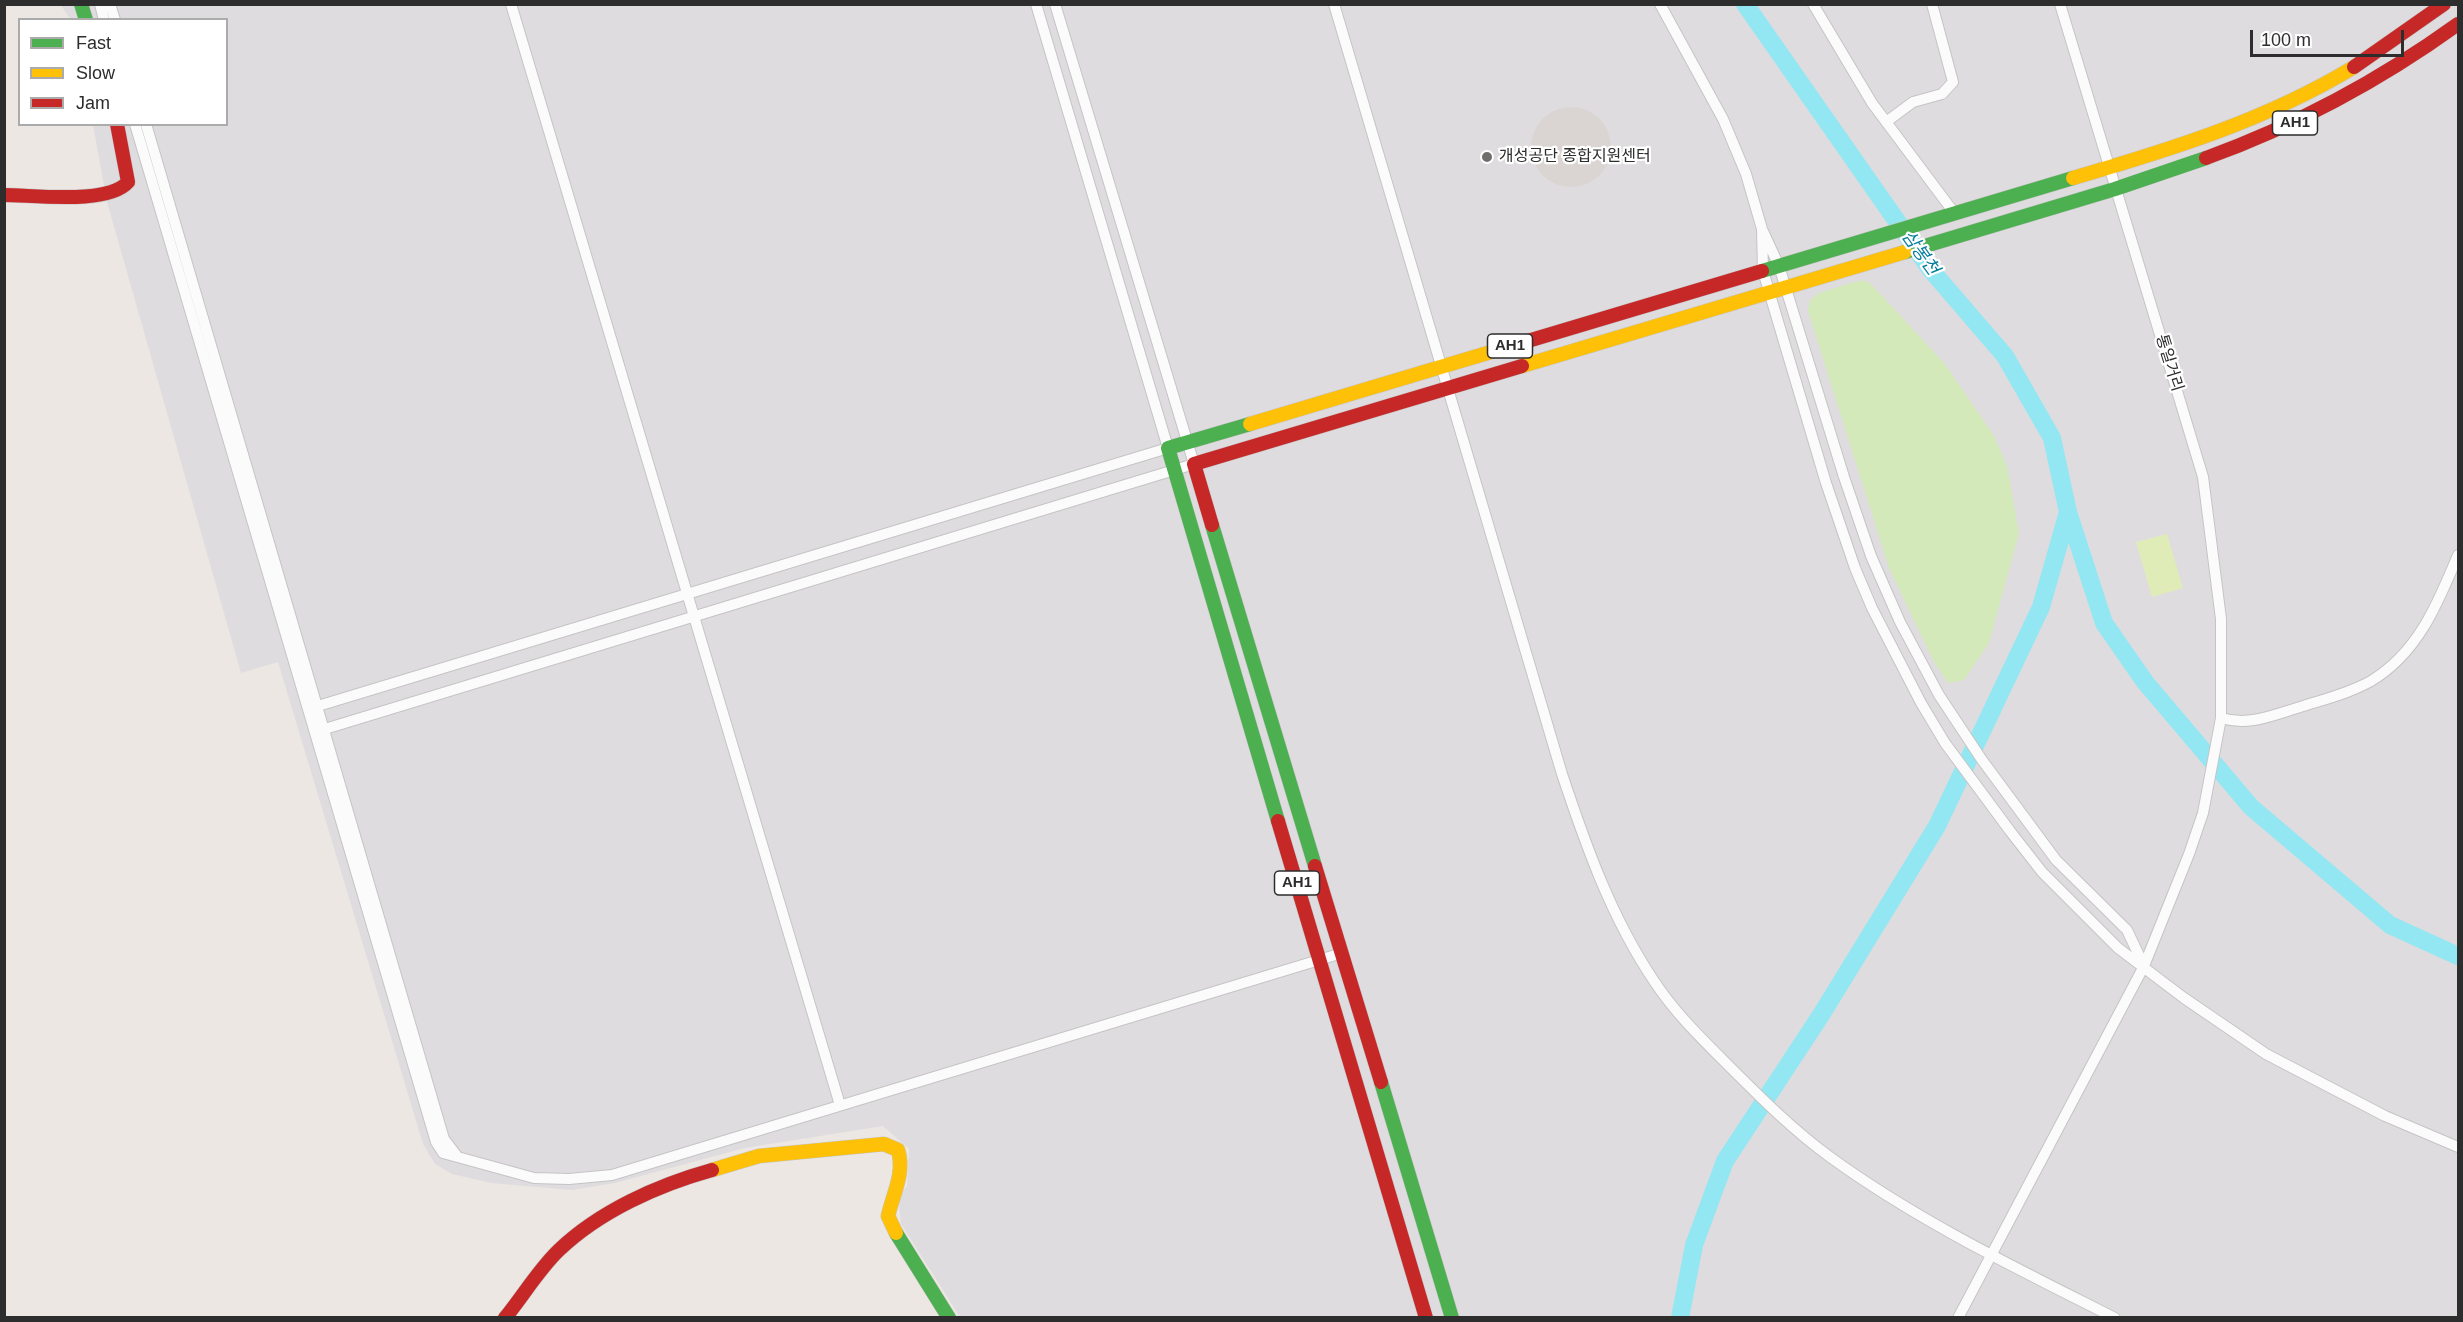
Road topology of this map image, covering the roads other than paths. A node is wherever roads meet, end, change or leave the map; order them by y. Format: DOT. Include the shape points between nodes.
graph roads {
  1 [pos="511,4"];
  2 [pos="1036,4"];
  3 [pos="1055,4"];
  4 [pos="1334,4"];
  5 [pos="1660,4"];
  6 [pos="1813,4"];
  7 [pos="1932,4"];
  8 [pos="2060,4"];
  9 [pos="2444,4"];
  10 [pos="2458,24"];
  11 [pos="1886,122"];
  12 [pos="117,126"];
  13 [pos="136,126"];
  14 [pos="147,126"];
  15 [pos="2108,168"];
  16 [pos="2115,189"];
  17 [pos="4,195"];
  18 [pos="1955,214"];
  19 [pos="1762,229"];
  20 [pos="1779,266"];
  21 [pos="1763,271"];
  22 [pos="1786,287"];
  23 [pos="1769,292"];
  24 [pos="1442,367"];
  25 [pos="1448,388"];
  26 [pos="1188,443"];
  27 [pos="1168,448"];
  28 [pos="1194,464"];
  29 [pos="1175,470"];
  30 [pos="2458,555"];
  31 [pos="686,594"];
  32 [pos="694,617"];
  33 [pos="312,707"];
  34 [pos="2221,718"];
  35 [pos="319,731"];
  36 [pos="1342,953"];
  37 [pos="1320,960"];
  38 [pos="2144,966"];
  39 [pos="840,1105"];
  40 [pos="2458,1148"];
  41 [pos="461,1160"];
  42 [pos="1990,1255"];
  43 [pos="506,1317"];
  44 [pos="949,1317"];
  45 [pos="1426,1317"];
  46 [pos="1452,1317"];
  47 [pos="1958,1317"];
  48 [pos="2115,1317"];
  1 -- 31 [label="street"];
  2 -- 27 [label="street"];
  3 -- 26 [label="street"];
  4 -- 24 [label="street"];
  5 -- 19 [label="street" via="1723,119 1746,174"];
  6 -- 11 [label="street"];
  7 -- 11 [label="street" via="1953,82 1942,94 1912,102"];
  8 -- 15 [label="street, 통일거리"];
  9 -- 15 [label="main road, AH1" via="2374,55 2308,93 2238,123"];
  10 -- 16 [label="main road, AH1" via="2380,79 2308,118 2234,149"];
  11 -- 18 [label="street"];
  12 -- 17 [label="main road" via="128,182 122,189 94,196"];
  13 -- 33 [label="street"];
  14 -- 33 [label="street"];
  15 -- 16 [label="street, 통일거리"];
  15 -- 18 [label="main road, AH1"];
  16 -- 22 [label="main road, AH1"];
  16 -- 34 [label="street, 통일거리" via="2203,477 2221,619"];
  18 -- 20 [label="main road, AH1"];
  19 -- 20 [label="street"];
  19 -- 21 [label="street"];
  20 -- 21 [label="main road, AH1"];
  20 -- 22 [label="street"];
  21 -- 23 [label="street"];
  21 -- 24 [label="main road, AH1"];
  22 -- 23 [label="main road, AH1"];
  22 -- 38 [label="street" via="1824,416 1875,566 1904,631 1982,760 2056,860 2127,930"];
  23 -- 25 [label="main road, AH1"];
  23 -- 38 [label="street" via="1855,568 1884,633 1945,743 2042,872 2118,948"];
  24 -- 25 [label="street"];
  24 -- 26 [label="main road, AH1"];
  25 -- 28 [label="main road, AH1"];
  25 -- 42 [label="street" via="1587,850 1647,969 1675,1010 1806,1138 1864,1180"];
  26 -- 27 [label="main road, AH1"];
  26 -- 28 [label="street"];
  27 -- 29 [label="main road, AH1"];
  27 -- 31 [label="street"];
  28 -- 29 [label="street"];
  28 -- 36 [label="main road, AH1"];
  29 -- 32 [label="street"];
  29 -- 37 [label="main road, AH1"];
  30 -- 34 [label="street" via="2416,641 2370,681 2250,723"];
  31 -- 32 [label="street"];
  31 -- 33 [label="street"];
  32 -- 35 [label="street"];
  32 -- 39 [label="street"];
  33 -- 35 [label="street"];
  34 -- 38 [label="street, 통일거리" via="2203,813"];
  35 -- 41 [label="street" via="444,1139"];
  35 -- 41 [label="street" via="436,1142 443,1153"];
  36 -- 37 [label="street"];
  36 -- 46 [label="main road, AH1"];
  37 -- 39 [label="street"];
  37 -- 45 [label="main road, AH1"];
  38 -- 40 [label="street" via="2266,1054 2385,1116"];
  38 -- 42 [label="street, 통일거리"];
  39 -- 41 [label="street" via="612,1174 534,1178"];
  42 -- 47 [label="street, 통일거리"];
  42 -- 48 [label="street"];
  43 -- 44 [label="main road" via="558,1251 589,1225 626,1204 700,1173 759,1156 884,1144 892,1145 901,1156 899,1182 888,1216"];
}
